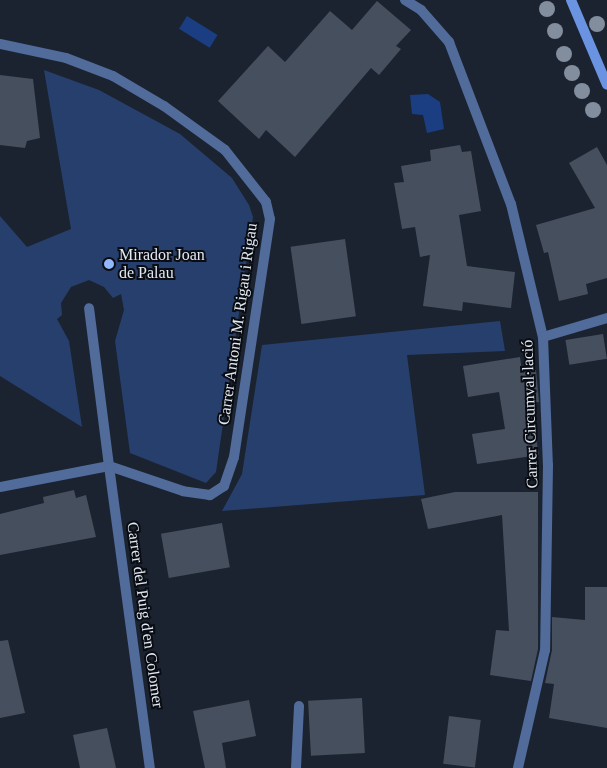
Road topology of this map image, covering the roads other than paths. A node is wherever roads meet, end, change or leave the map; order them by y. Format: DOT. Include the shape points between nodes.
graph roads {
  1 [pos="404,0"];
  2 [pos="571,0"];
  3 [pos="0,44"];
  4 [pos="607,85"];
  5 [pos="89,308"];
  6 [pos="607,318"];
  7 [pos="543,337"];
  8 [pos="109,466"];
  9 [pos="0,486"];
  10 [pos="298,706"];
  11 [pos="150,768"];
  12 [pos="296,768"];
  13 [pos="518,768"];
  1 -- 7 [label="street, Carrer Circumval·lació" via="421,10 449,42 511,204"];
  2 -- 4 [label="main road"];
  3 -- 8 [label="street, Carrer Antoni M. Rigau i Rigau" via="15,45 85,65 113,76 164,106 225,150 266,202 268,229 234,457 224,486 210,495 183,491"];
  5 -- 8 [label="street"];
  6 -- 7 [label="street"];
  7 -- 13 [label="street, Carrer Circumval·lació" via="548,465 545,650"];
  8 -- 9 [label="street"];
  8 -- 11 [label="street, Carrer del Puig d'en Colomer"];
  10 -- 12 [label="street"];
}
